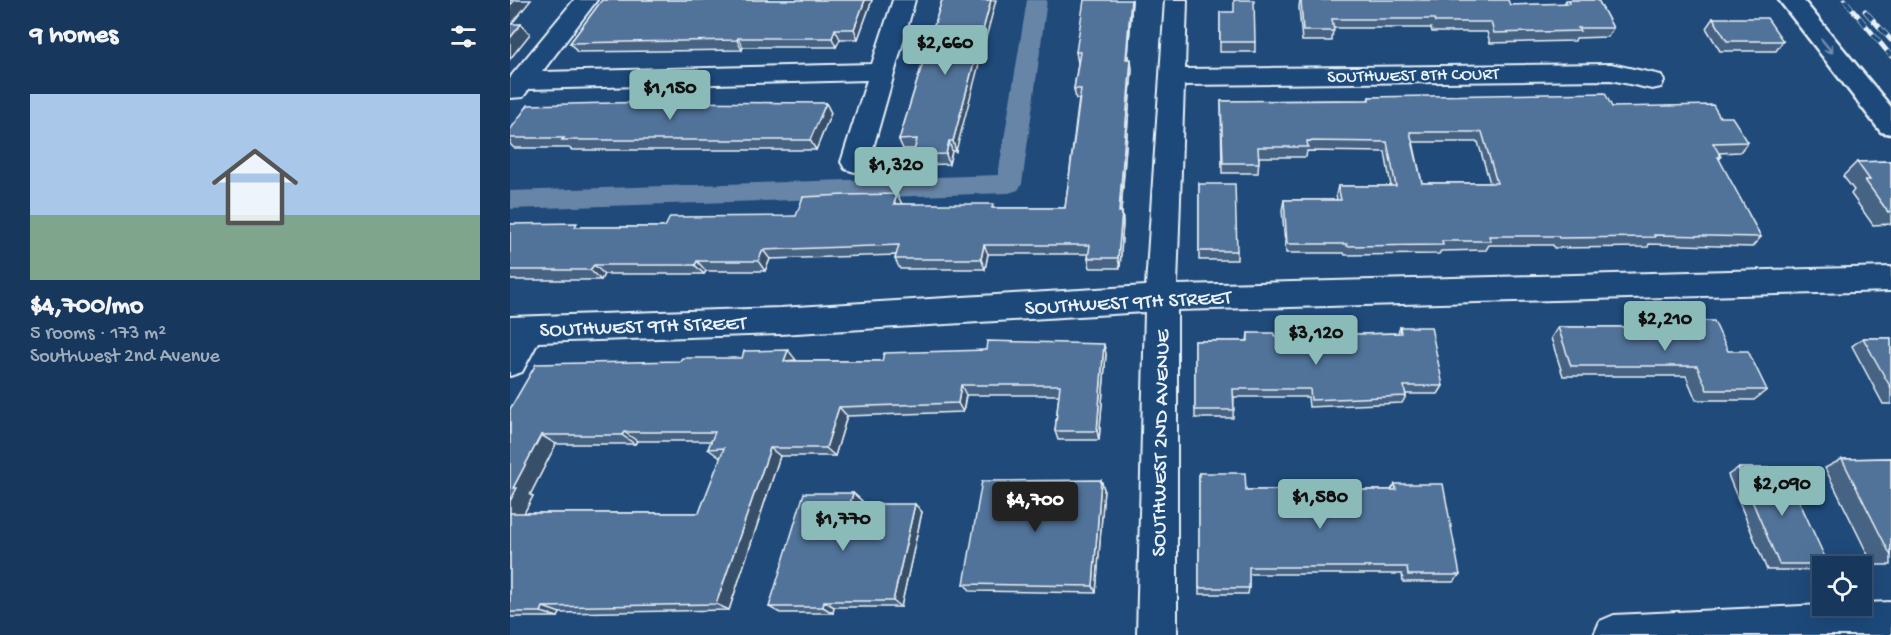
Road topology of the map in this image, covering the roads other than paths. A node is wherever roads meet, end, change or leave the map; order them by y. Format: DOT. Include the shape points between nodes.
graph roads {
  1 [pos="586,0"];
  2 [pos="904,0"];
  3 [pos="1176,0"];
  4 [pos="1791,0"];
  5 [pos="882,72"];
  6 [pos="1173,77"];
  7 [pos="1652,81"];
  8 [pos="516,89"];
  9 [pos="1891,125"];
  10 [pos="855,162"];
  11 [pos="1891,279"];
  12 [pos="1161,298"];
  13 [pos="520,330"];
  14 [pos="510,362"];
  15 [pos="1891,622"];
  16 [pos="1157,635"];
  17 [pos="1614,635"];
  1 -- 8 [label="street"];
  2 -- 5 [label="street"];
  3 -- 6 [label="street, SOUTHWEST 2ND AVENUE"];
  4 -- 9 [label="main road, one-way"];
  5 -- 8 [label="street"];
  5 -- 10 [label="street"];
  6 -- 7 [label="street, SOUTHWEST 8TH COURT" via="1611,72"];
  6 -- 12 [label="street, SOUTHWEST 2ND AVENUE"];
  11 -- 12 [label="street, SOUTHWEST 9TH STREET"];
  12 -- 13 [label="street, SOUTHWEST 9TH STREET" via="780,321"];
  12 -- 16 [label="street, SOUTHWEST 2ND AVENUE"];
  13 -- 14 [label="street"];
  15 -- 17 [label="street"];
}
